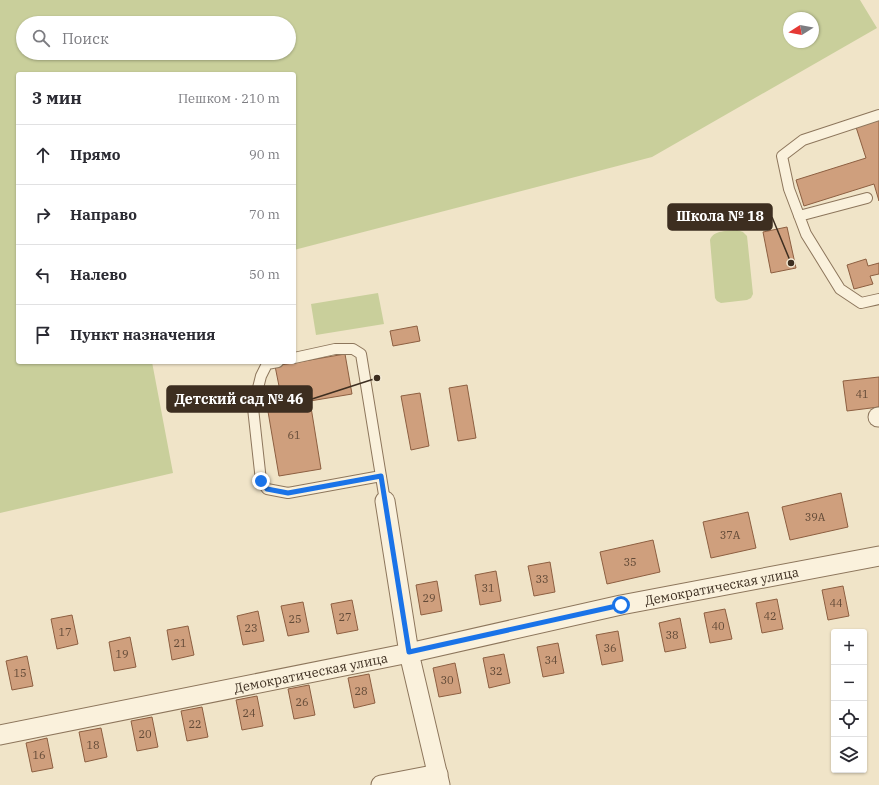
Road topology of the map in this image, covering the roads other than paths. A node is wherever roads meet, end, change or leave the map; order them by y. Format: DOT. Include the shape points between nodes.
graph roads {
  1 [pos="879,115"];
  2 [pos="866,198"];
  3 [pos="799,216"];
  4 [pos="879,299"];
  5 [pos="296,358"];
  6 [pos="267,364"];
  7 [pos="381,476"];
  8 [pos="385,500"];
  9 [pos="879,556"];
  10 [pos="409,652"];
  11 [pos="0,735"];
  12 [pos="439,780"];
  13 [pos="382,785"];
  1 -- 3 [label="lane" via="803,140 782,156 789,189"];
  2 -- 3 [label="lane"];
  3 -- 4 [label="lane" via="806,234 840,289 861,303"];
  5 -- 7 [label="lane" via="335,349 353,349 360,354"];
  6 -- 7 [label="lane" via="261,376 253,408 261,481 267,489 288,493"];
  7 -- 8 [label="lane"];
  8 -- 10 [label="street"];
  9 -- 10 [label="street, Демократическая улица" via="621,605"];
  10 -- 11 [label="street, Демократическая улица"];
  10 -- 12 [label="street"];
  12 -- 13 [label="street"];
}
